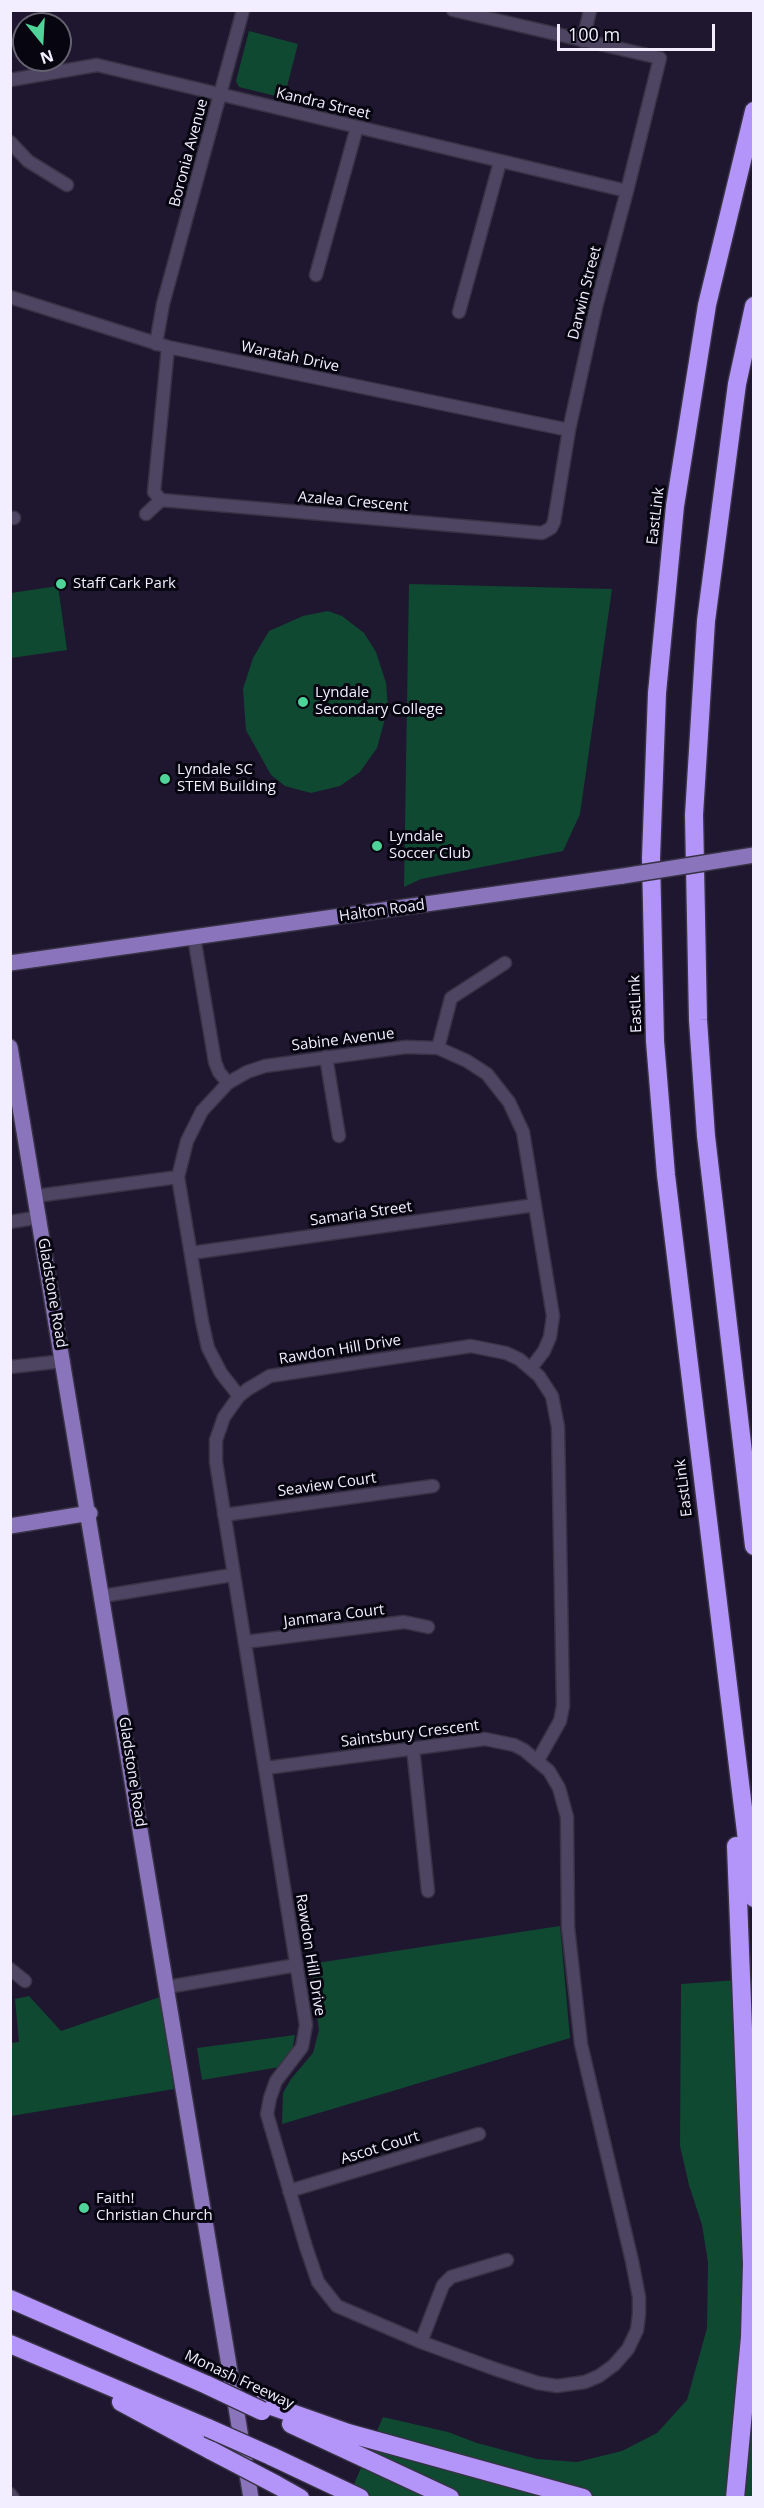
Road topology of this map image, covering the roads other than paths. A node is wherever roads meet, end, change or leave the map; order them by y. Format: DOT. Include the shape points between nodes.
graph roads {
  1 [pos="243,10"];
  2 [pos="453,10"];
  3 [pos="590,10"];
  4 [pos="583,40"];
  5 [pos="10,80"];
  6 [pos="220,94"];
  7 [pos="753,111"];
  8 [pos="357,127"];
  9 [pos="10,142"];
  10 [pos="500,162"];
  11 [pos="67,185"];
  12 [pos="627,191"];
  13 [pos="316,275"];
  14 [pos="10,297"];
  15 [pos="753,306"];
  16 [pos="459,312"];
  17 [pos="158,345"];
  18 [pos="568,430"];
  19 [pos="160,500"];
  20 [pos="146,514"];
  21 [pos="542,533"];
  22 [pos="753,855"];
  23 [pos="194,937"];
  24 [pos="10,963"];
  25 [pos="505,963"];
  26 [pos="10,1047"];
  27 [pos="438,1048"];
  28 [pos="326,1057"];
  29 [pos="13,1072"];
  30 [pos="228,1083"];
  31 [pos="339,1136"];
  32 [pos="178,1177"];
  33 [pos="36,1197"];
  34 [pos="535,1205"];
  35 [pos="39,1217"];
  36 [pos="10,1222"];
  37 [pos="191,1253"];
  38 [pos="64,1361"];
  39 [pos="10,1367"];
  40 [pos="531,1368"];
  41 [pos="239,1396"];
  42 [pos="433,1486"];
  43 [pos="90,1513"];
  44 [pos="224,1515"];
  45 [pos="10,1526"];
  46 [pos="753,1546"];
  47 [pos="232,1575"];
  48 [pos="103,1596"];
  49 [pos="428,1627"];
  50 [pos="245,1642"];
  51 [pos="731,1727"];
  52 [pos="413,1748"];
  53 [pos="538,1760"];
  54 [pos="266,1768"];
  55 [pos="549,1771"];
  56 [pos="428,1891"];
  57 [pos="753,1898"];
  58 [pos="297,1965"];
  59 [pos="10,1969"];
  60 [pos="25,1980"];
  61 [pos="167,1987"];
  62 [pos="479,2134"];
  63 [pos="289,2191"];
  64 [pos="507,2260"];
  65 [pos="10,2299"];
  66 [pos="421,2342"];
  67 [pos="10,2344"];
  68 [pos="43,2358"];
  69 [pos="262,2407"];
  70 [pos="10,2494"];
  71 [pos="14,2498"];
  72 [pos="251,2498"];
  73 [pos="300,2498"];
  74 [pos="360,2498"];
  75 [pos="450,2498"];
  76 [pos="583,2498"];
  77 [pos="735,2498"];
  1 -- 6 [label="street, Boronia Avenue"];
  2 -- 4 [label="street"];
  3 -- 4 [label="street"];
  4 -- 12 [label="street, Darwin Street" via="660,57"];
  5 -- 6 [label="street, Kandra Street" via="97,64"];
  6 -- 8 [label="street, Kandra Street"];
  6 -- 17 [label="street, Boronia Avenue" via="164,304"];
  7 -- 51 [label="highway, EastLink" via="709,295 685,434 663,614 651,814 651,948 660,1114"];
  8 -- 10 [label="street, Kandra Street"];
  8 -- 13 [label="street"];
  9 -- 11 [label="street" via="28,161"];
  10 -- 12 [label="street, Kandra Street"];
  10 -- 16 [label="street"];
  12 -- 18 [label="street, Darwin Street"];
  14 -- 17 [label="street, Waratah Drive"];
  15 -- 46 [label="highway" via="737,384 706,621 694,815 698,1020 706,1136"];
  17 -- 18 [label="street, Waratah Drive"];
  17 -- 19 [label="street" via="154,492"];
  18 -- 21 [label="street, Darwin Street" via="554,522"];
  19 -- 20 [label="street"];
  19 -- 21 [label="street, Azalea Crescent"];
  22 -- 23 [label="main road, Halton Road, bridge"];
  23 -- 24 [label="main road, Halton Road"];
  23 -- 30 [label="street" via="215,1062"];
  25 -- 27 [label="street" via="451,998"];
  26 -- 29 [label="main road, Gladstone Road"];
  27 -- 28 [label="street, Sabine Avenue" via="406,1047"];
  27 -- 34 [label="street, Sabine Avenue" via="487,1074 509,1102 523,1132"];
  28 -- 30 [label="street, Sabine Avenue" via="256,1068"];
  28 -- 31 [label="street"];
  29 -- 33 [label="main road, Gladstone Road"];
  30 -- 32 [label="street, Sabine Avenue" via="202,1111 187,1141"];
  32 -- 33 [label="street"];
  32 -- 37 [label="street, Sabine Avenue"];
  33 -- 35 [label="main road, Gladstone Road"];
  34 -- 37 [label="street, Samaria Street"];
  34 -- 40 [label="street, Sabine Avenue" via="554,1316 544,1351"];
  35 -- 36 [label="street"];
  35 -- 38 [label="main road, Gladstone Road"];
  37 -- 41 [label="street, Sabine Avenue" via="208,1348"];
  38 -- 39 [label="street"];
  38 -- 43 [label="main road, Gladstone Road"];
  40 -- 41 [label="street, Rawdon Hill Drive" via="506,1353 471,1346 270,1376"];
  40 -- 53 [label="street, Rawdon Hill Drive" via="552,1396 558,1427 563,1706 557,1728"];
  41 -- 44 [label="street, Rawdon Hill Drive" via="224,1417 216,1440"];
  42 -- 44 [label="street, Seaview Court"];
  43 -- 45 [label="main road"];
  43 -- 48 [label="main road, Gladstone Road"];
  44 -- 47 [label="street, Rawdon Hill Drive"];
  47 -- 48 [label="street"];
  47 -- 50 [label="street, Rawdon Hill Drive"];
  48 -- 61 [label="main road, Gladstone Road"];
  49 -- 50 [label="street, Janmara Court" via="404,1622"];
  50 -- 54 [label="street, Rawdon Hill Drive"];
  51 -- 57 [label="highway, EastLink"];
  51 -- 77 [label="highway" via="752,2264 750,2337"];
  52 -- 53 [label="street, Saintsbury Crescent" via="486,1739 514,1745"];
  52 -- 54 [label="street, Saintsbury Crescent"];
  52 -- 56 [label="street"];
  53 -- 55 [label="street, Saintsbury Crescent"];
  54 -- 58 [label="street, Rawdon Hill Drive"];
  55 -- 66 [label="street, Rawdon Hill Drive" via="559,1788 567,1817 568,1927 581,2044 632,2261 639,2297 637,2330 614,2366 585,2382 556,2386"];
  58 -- 61 [label="street"];
  58 -- 63 [label="street, Rawdon Hill Drive" via="305,2034 296,2057 276,2081 267,2114"];
  59 -- 60 [label="street"];
  61 -- 72 [label="main road, Gladstone Road"];
  62 -- 63 [label="street, Ascot Court"];
  63 -- 66 [label="street, Rawdon Hill Drive" via="324,2292 337,2306"];
  64 -- 66 [label="street" via="451,2277 443,2285"];
  65 -- 69 [label="highway, Monash Freeway, bridge"];
  67 -- 68 [label="highway"];
  68 -- 73 [label="highway, bridge"];
  68 -- 74 [label="highway, bridge"];
  69 -- 75 [label="highway, Monash Freeway"];
  69 -- 76 [label="highway"];
  70 -- 71 [label="street"];
}
